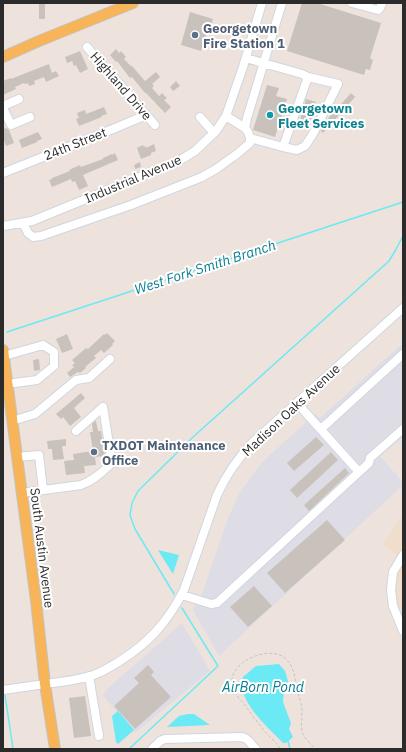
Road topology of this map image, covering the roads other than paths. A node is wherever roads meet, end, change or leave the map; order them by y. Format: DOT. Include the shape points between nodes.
graph roads {
  1 [pos="133,3"];
  2 [pos="262,3"];
  3 [pos="282,3"];
  4 [pos="352,3"];
  5 [pos="382,3"];
  6 [pos="87,47"];
  7 [pos="3,56"];
  8 [pos="246,58"];
  9 [pos="264,63"];
  10 [pos="308,77"];
  11 [pos="19,100"];
  12 [pos="3,107"];
  13 [pos="146,115"];
  14 [pos="226,116"];
  15 [pos="30,117"];
  16 [pos="200,117"];
  17 [pos="155,125"];
  18 [pos="245,128"];
  19 [pos="214,133"];
  20 [pos="250,138"];
  21 [pos="283,147"];
  22 [pos="3,173"];
  23 [pos="23,223"];
  24 [pos="3,226"];
  25 [pos="403,308"];
  26 [pos="3,353"];
  27 [pos="403,354"];
  28 [pos="110,359"];
  29 [pos="7,384"];
  30 [pos="297,403"];
  31 [pos="12,421"];
  32 [pos="321,429"];
  33 [pos="403,429"];
  34 [pos="76,431"];
  35 [pos="17,457"];
  36 [pos="359,472"];
  37 [pos="43,490"];
  38 [pos="21,493"];
  39 [pos="403,555"];
  40 [pos="182,595"];
  41 [pos="403,631"];
  42 [pos="89,676"];
  43 [pos="45,684"];
  44 [pos="3,690"];
  45 [pos="99,736"];
  46 [pos="254,748"];
  47 [pos="55,749"];
  48 [pos="152,749"];
  1 -- 7 [label="main road"];
  2 -- 8 [label="street, Industrial Avenue"];
  3 -- 9 [label="street"];
  4 -- 5 [label="street" via="378,10"];
  6 -- 13 [label="street, Highland Drive"];
  8 -- 9 [label="street"];
  8 -- 14 [label="street, Industrial Avenue"];
  9 -- 10 [label="street"];
  9 -- 18 [label="street"];
  10 -- 21 [label="street"];
  10 -- 21 [label="street" via="338,84 305,146 296,150"];
  11 -- 12 [label="street"];
  12 -- 15 [label="street" via="11,125"];
  13 -- 17 [label="street, Highland Drive"];
  13 -- 22 [label="street, 24th Street"];
  14 -- 18 [label="street"];
  14 -- 19 [label="street, Industrial Avenue"];
  16 -- 19 [label="street"];
  18 -- 20 [label="street"];
  19 -- 23 [label="street, Industrial Avenue" via="179,162"];
  20 -- 21 [label="street"];
  20 -- 23 [label="street" via="250,143 237,154 202,177 131,205 41,236 33,237"];
  23 -- 24 [label="street, Industrial Avenue"];
  25 -- 30 [label="street, Madison Oaks Avenue"];
  26 -- 29 [label="main road, South Austin Avenue"];
  26 -- 29 [label="street" via="43,345 54,352 54,366 37,380"];
  27 -- 32 [label="street"];
  28 -- 31 [label="street" via="89,378 76,380 36,414"];
  29 -- 31 [label="main road, South Austin Avenue"];
  30 -- 32 [label="street"];
  30 -- 40 [label="street, Madison Oaks Avenue" via="244,452 228,472 217,495"];
  31 -- 35 [label="main road, South Austin Avenue"];
  32 -- 36 [label="street"];
  33 -- 36 [label="street" via="370,458"];
  34 -- 37 [label="street" via="103,407 112,463 98,476 81,485"];
  35 -- 37 [label="street" via="39,455"];
  35 -- 38 [label="main road, South Austin Avenue"];
  36 -- 40 [label="street" via="217,603 211,604"];
  37 -- 38 [label="street"];
  38 -- 43 [label="main road, South Austin Avenue"];
  39 -- 41 [label="street" via="394,572 391,590 393,606"];
  40 -- 42 [label="street, Madison Oaks Avenue" via="166,621 141,647 106,669"];
  42 -- 43 [label="street, Madison Oaks Avenue"];
  42 -- 45 [label="street"];
  43 -- 44 [label="street, Madison Oaks Avenue"];
  43 -- 47 [label="main road, South Austin Avenue"];
  46 -- 48 [label="street" via="249,739 241,737 164,739"];
}
